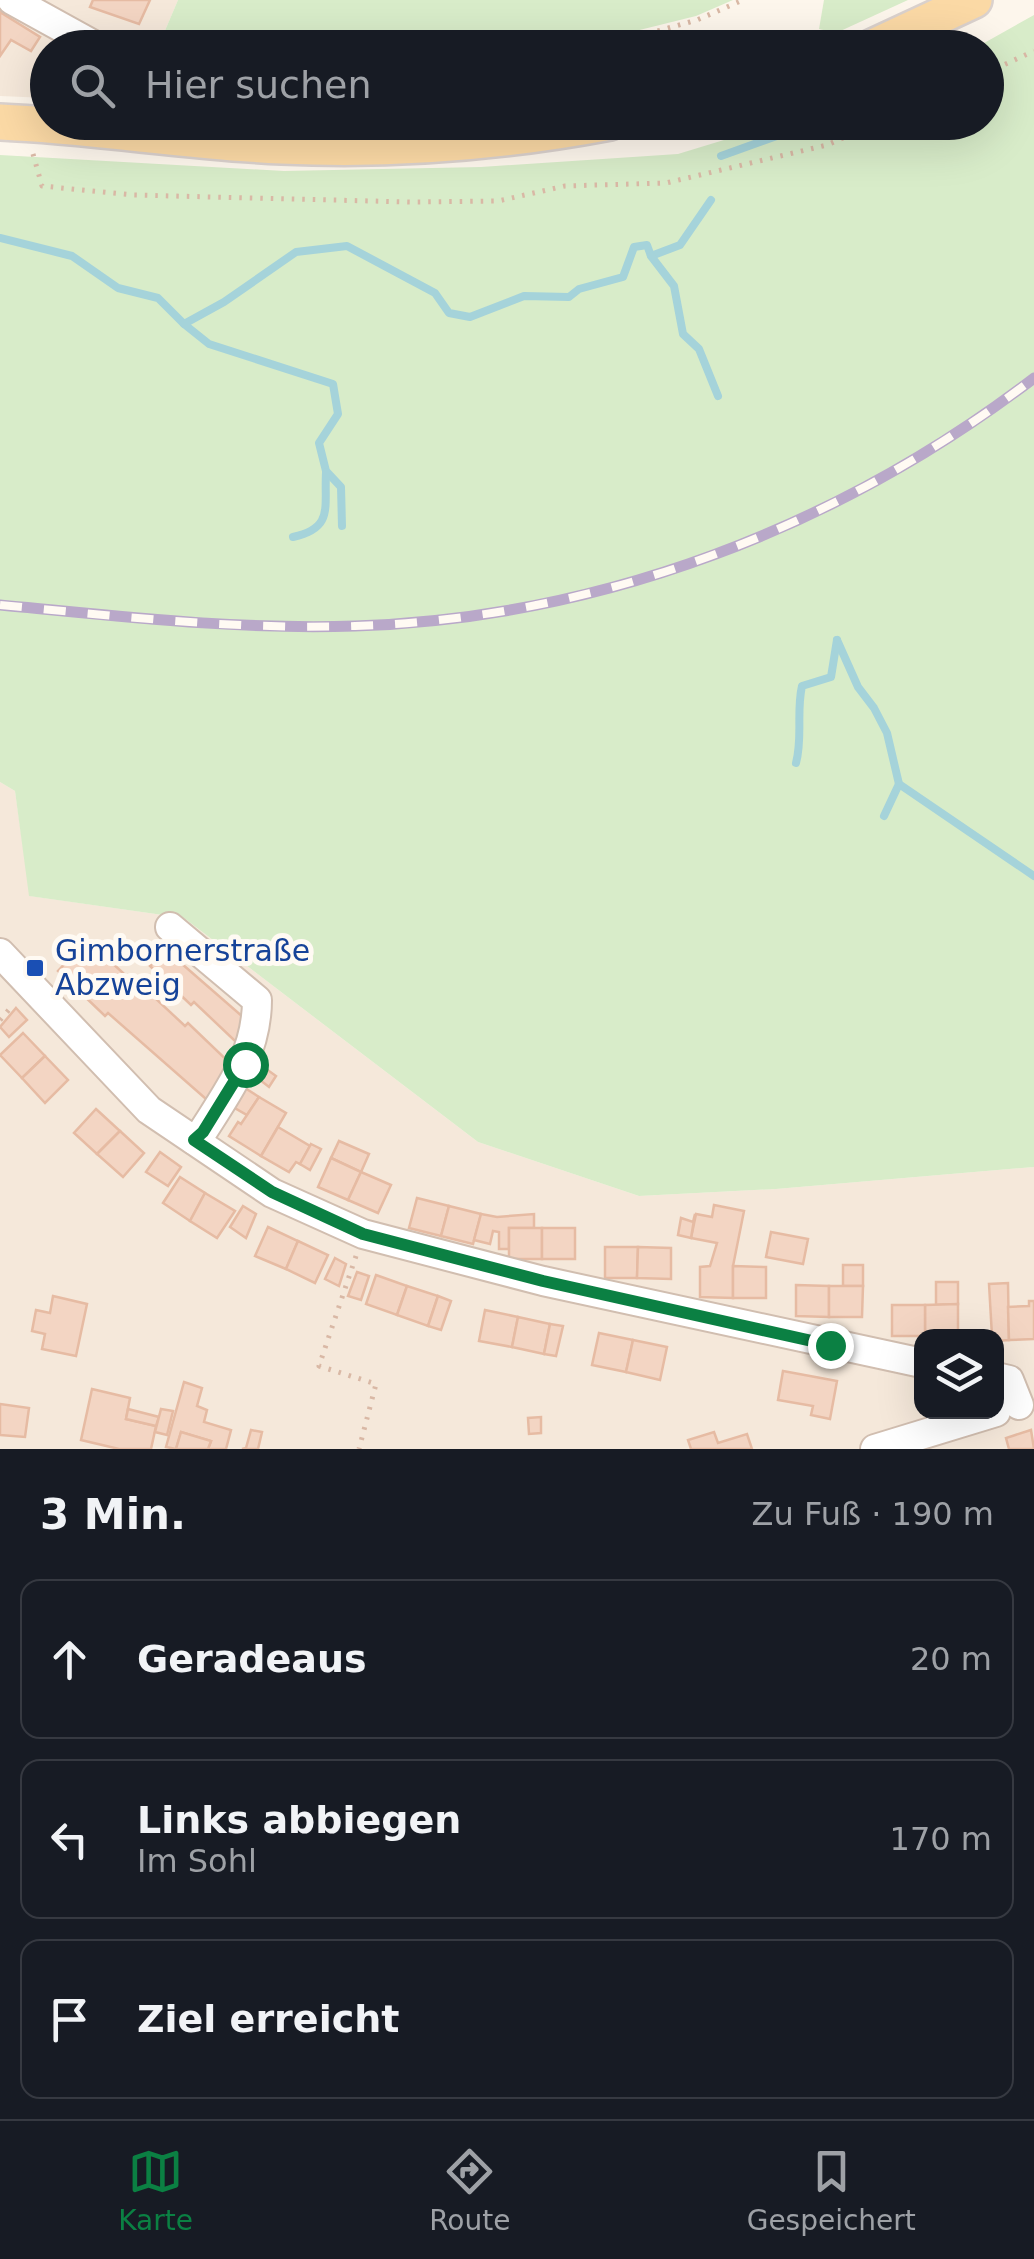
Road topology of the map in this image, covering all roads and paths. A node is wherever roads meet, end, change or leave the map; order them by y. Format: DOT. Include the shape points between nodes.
graph roads {
  1 [pos="12,0"];
  2 [pos="743,0"];
  3 [pos="974,0"];
  4 [pos="66,30"];
  5 [pos="661,30"];
  6 [pos="910,30"];
  7 [pos="1034,52"];
  8 [pos="1004,65"];
  9 [pos="13,123"];
  10 [pos="213,140"];
  11 [pos="478,140"];
  12 [pos="839,140"];
  13 [pos="170,927"];
  14 [pos="0,954"];
  15 [pos="194,1140"];
  16 [pos="363,1234"];
  17 [pos="914,1361"];
  18 [pos="1004,1379"];
  19 [pos="1011,1407"];
  20 [pos="359,1449"];
  21 [pos="875,1449"];
  1 -- 4 [label="street"];
  2 -- 5 [label="path"];
  3 -- 6 [label="main road"];
  7 -- 8 [label="path"];
  9 -- 12 [label="path" via="42,186 133,195 411,202 498,202 565,186 666,183"];
  10 -- 11 [label="main road" via="283,146"];
  13 -- 15 [label="street" via="257,1000 245,1064"];
  14 -- 15 [label="street" via="149,1110"];
  15 -- 16 [label="street" via="272,1192"];
  16 -- 17 [label="street" via="543,1281"];
  16 -- 20 [label="path" via="319,1366 376,1384"];
  18 -- 19 [label="street"];
  19 -- 21 [label="street"];
}
